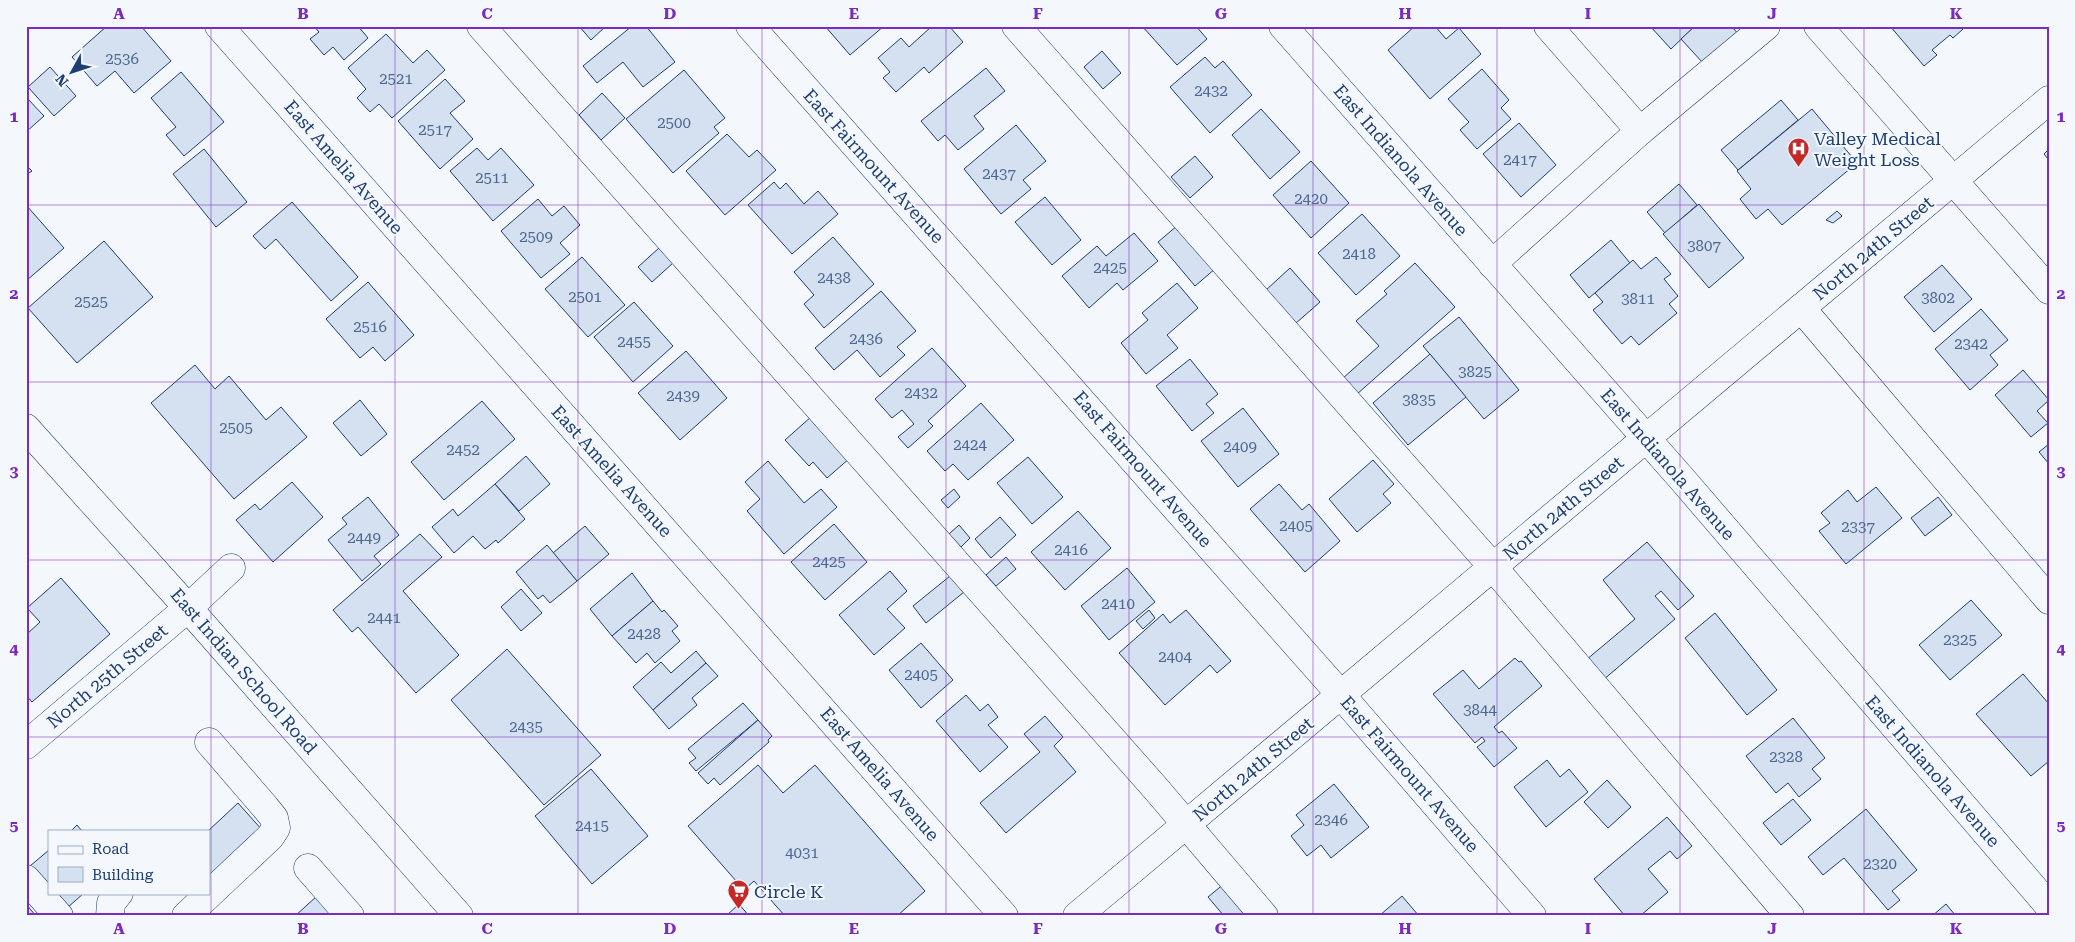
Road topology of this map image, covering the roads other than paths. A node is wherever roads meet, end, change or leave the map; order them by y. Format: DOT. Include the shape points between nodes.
graph roads {
  1 [pos="219,26"];
  2 [pos="481,26"];
  3 [pos="750,26"];
  4 [pos="1016,26"];
  5 [pos="1283,26"];
  6 [pos="1548,26"];
  7 [pos="1766,26"];
  8 [pos="1818,26"];
  9 [pos="2049,100"];
  10 [pos="1640,131"];
  11 [pos="1954,181"];
  12 [pos="1492,264"];
  13 [pos="2049,290"];
  14 [pos="1801,308"];
  15 [pos="26,428"];
  16 [pos="1646,439"];
  17 [pos="1493,567"];
  18 [pos="230,568"];
  19 [pos="2049,600"];
  20 [pos="188,608"];
  21 [pos="1341,695"];
  22 [pos="209,742"];
  23 [pos="27,743"];
  24 [pos="1186,824"];
  25 [pos="308,868"];
  26 [pos="26,879"];
  27 [pos="210,893"];
  28 [pos="118,894"];
  29 [pos="209,894"];
  30 [pos="2049,906"];
  31 [pos="59,916"];
  32 [pos="110,916"];
  33 [pos="186,916"];
  34 [pos="350,916"];
  35 [pos="459,916"];
  36 [pos="1004,916"];
  37 [pos="1078,916"];
  38 [pos="1264,916"];
  39 [pos="1532,916"];
  40 [pos="1790,916"];
  1 -- 36 [label="street, East Amelia Avenue"];
  2 -- 24 [label="street"];
  3 -- 21 [label="street, East Fairmount Avenue"];
  4 -- 17 [label="street"];
  5 -- 12 [label="street, East Indianola Avenue"];
  6 -- 10 [label="street"];
  7 -- 10 [label="street"];
  8 -- 11 [label="street"];
  9 -- 11 [label="street, North 24th Street"];
  10 -- 12 [label="street"];
  11 -- 13 [label="street"];
  11 -- 14 [label="street, North 24th Street"];
  12 -- 16 [label="street, East Indianola Avenue"];
  14 -- 16 [label="street, North 24th Street"];
  14 -- 19 [label="street"];
  15 -- 20 [label="street, East Indian School Road"];
  16 -- 17 [label="street, North 24th Street"];
  16 -- 30 [label="street, East Indianola Avenue"];
  17 -- 21 [label="street, North 24th Street"];
  17 -- 40 [label="street"];
  18 -- 20 [label="street, North 25th Street"];
  20 -- 23 [label="street, North 25th Street"];
  20 -- 35 [label="street, East Indian School Road"];
  21 -- 24 [label="street, North 24th Street"];
  21 -- 39 [label="street, East Fairmount Avenue"];
  22 -- 27 [label="street" via="266,807 276,828"];
  24 -- 37 [label="street, North 24th Street"];
  24 -- 38 [label="street"];
  25 -- 34 [label="street"];
  26 -- 31 [label="street"];
  28 -- 32 [label="street" via="111,903"];
  29 -- 33 [label="street"];
}
